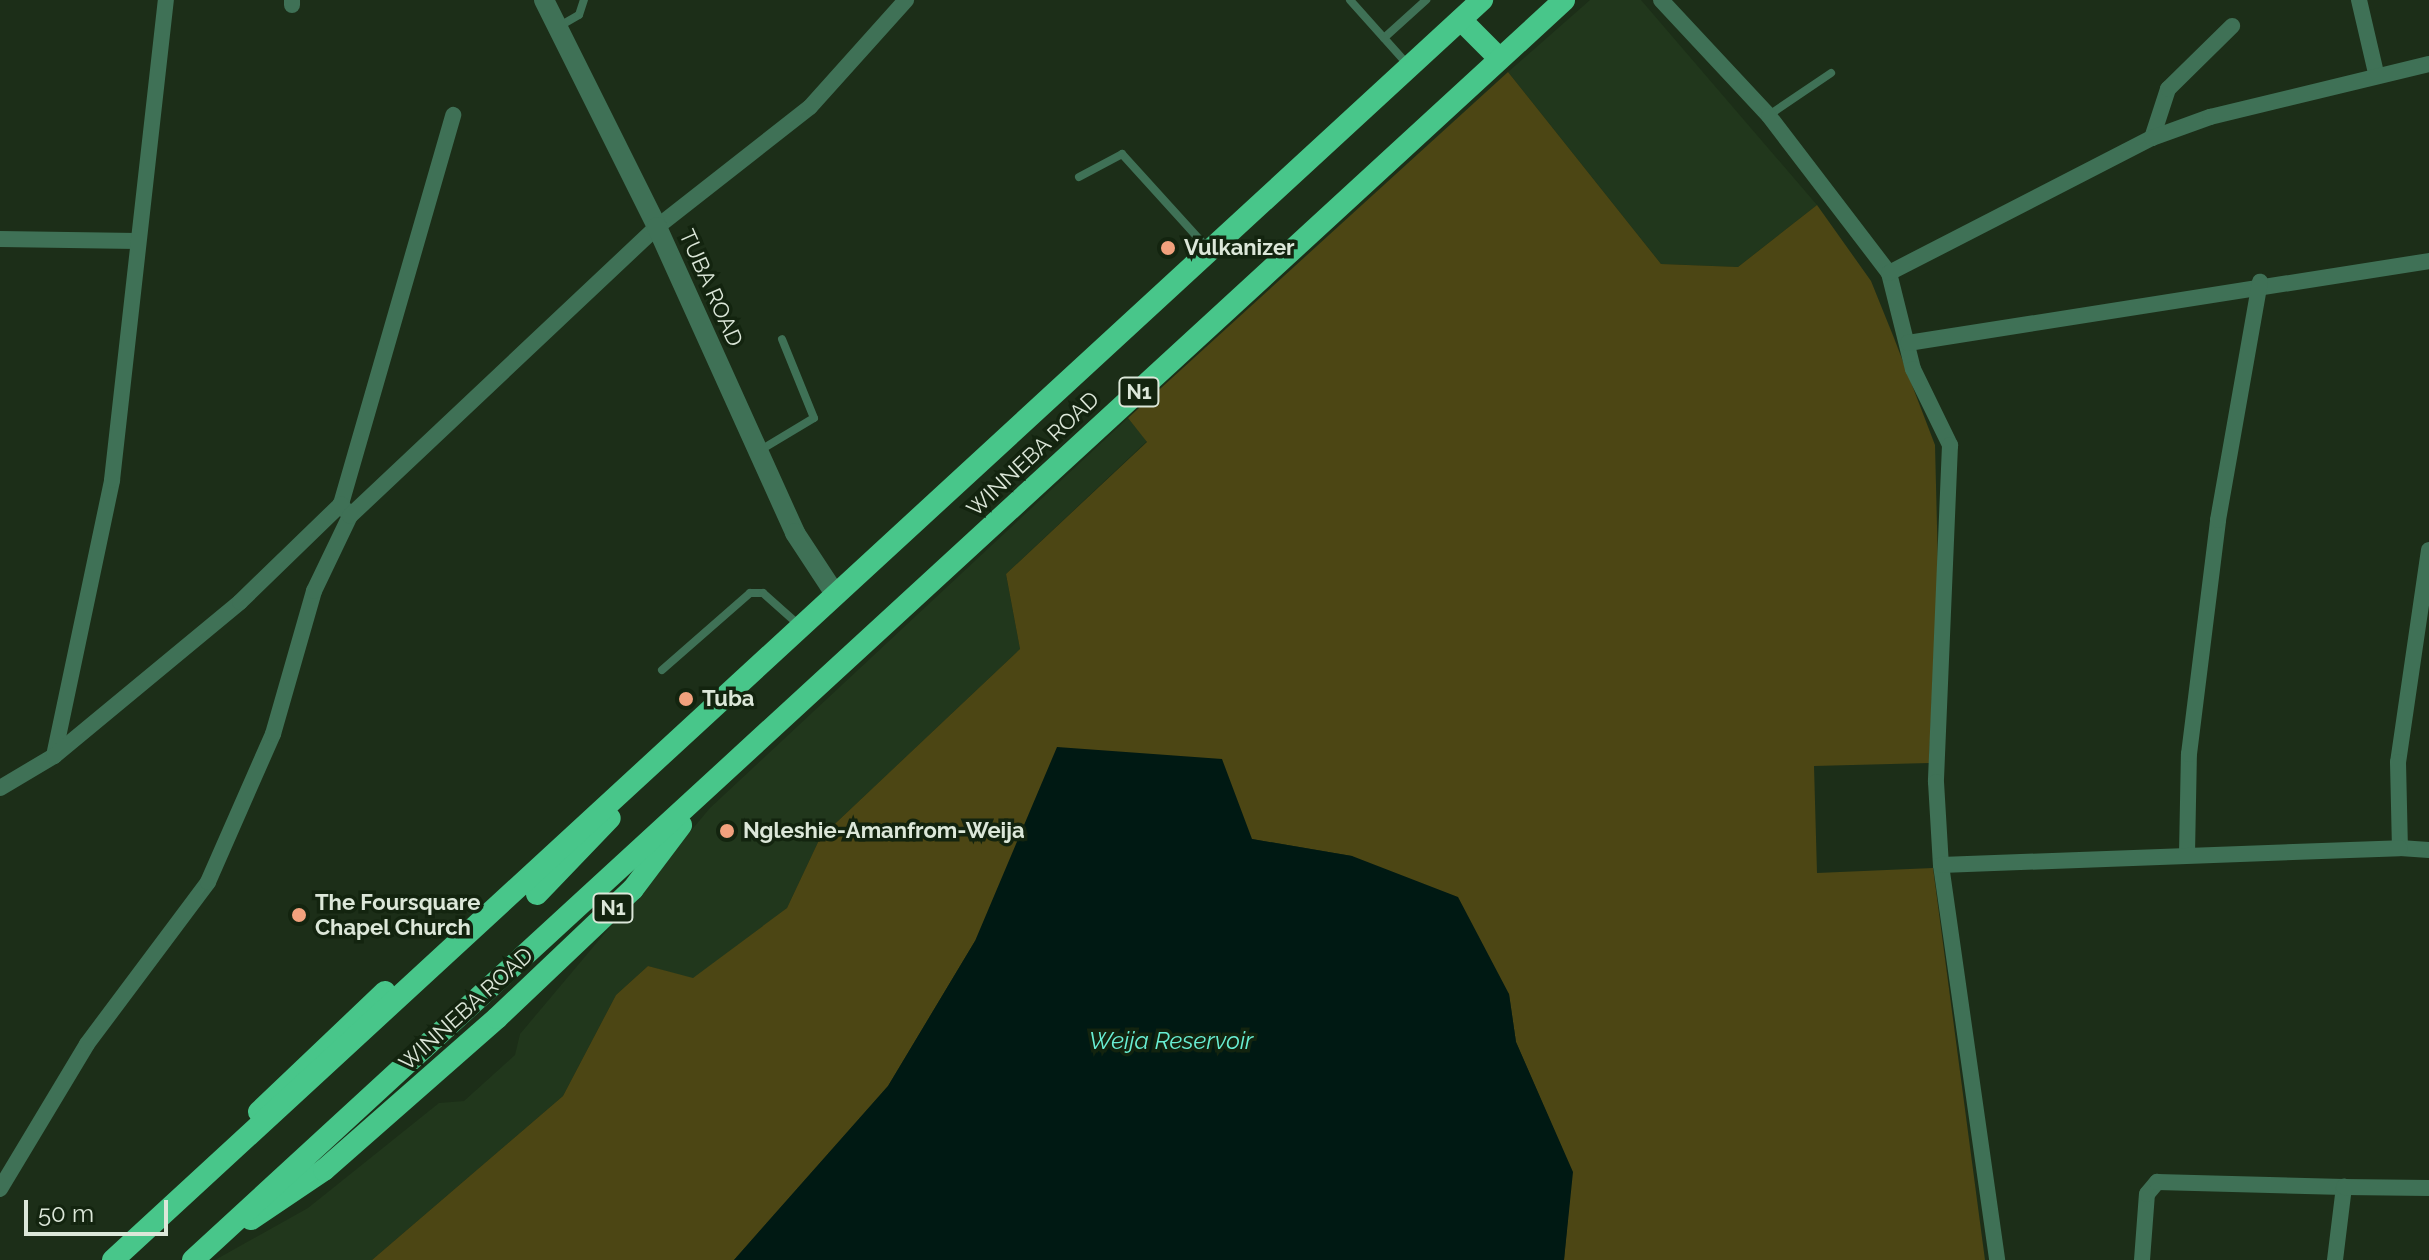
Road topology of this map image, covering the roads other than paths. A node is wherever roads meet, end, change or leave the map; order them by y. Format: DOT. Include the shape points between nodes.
graph roads {
  1 [pos="166,0"];
  2 [pos="544,0"];
  3 [pos="584,0"];
  4 [pos="906,0"];
  5 [pos="1350,0"];
  6 [pos="1426,0"];
  7 [pos="1482,0"];
  8 [pos="1564,0"];
  9 [pos="1661,0"];
  10 [pos="2359,0"];
  11 [pos="1461,20"];
  12 [pos="2232,26"];
  13 [pos="557,27"];
  14 [pos="1384,38"];
  15 [pos="1499,58"];
  16 [pos="2429,64"];
  17 [pos="1410,67"];
  18 [pos="1831,73"];
  19 [pos="2376,73"];
  20 [pos="453,115"];
  21 [pos="1769,116"];
  22 [pos="2152,138"];
  23 [pos="1079,177"];
  24 [pos="657,227"];
  25 [pos="0,239"];
  26 [pos="137,241"];
  27 [pos="1209,251"];
  28 [pos="2429,261"];
  29 [pos="1889,273"];
  30 [pos="2260,282"];
  31 [pos="782,339"];
  32 [pos="1908,343"];
  33 [pos="758,451"];
  34 [pos="345,510"];
  35 [pos="2429,550"];
  36 [pos="835,594"];
  37 [pos="800,627"];
  38 [pos="662,670"];
  39 [pos="54,756"];
  40 [pos="633,784"];
  41 [pos="0,788"];
  42 [pos="2400,848"];
  43 [pos="2429,850"];
  44 [pos="2187,854"];
  45 [pos="1941,865"];
  46 [pos="2344,1187"];
  47 [pos="2429,1188"];
  48 [pos="0,1189"];
  49 [pos="184,1196"];
  50 [pos="126,1256"];
  51 [pos="193,1260"];
  52 [pos="1997,1260"];
  53 [pos="2142,1260"];
  54 [pos="2335,1260"];
  1 -- 26 [label="street"];
  2 -- 13 [label="street, TUBA ROAD"];
  3 -- 13 [label="lane" via="579,15"];
  4 -- 24 [label="street" via="810,107"];
  5 -- 14 [label="lane"];
  6 -- 14 [label="lane"];
  7 -- 11 [label="highway, WINNEBA ROAD / N1"];
  8 -- 15 [label="highway, WINNEBA ROAD / N1"];
  9 -- 21 [label="street"];
  10 -- 19 [label="street"];
  11 -- 15 [label="highway"];
  11 -- 17 [label="highway, WINNEBA ROAD / N1"];
  12 -- 22 [label="street" via="2168,89"];
  13 -- 24 [label="street, TUBA ROAD"];
  14 -- 17 [label="lane"];
  15 -- 51 [label="highway, WINNEBA ROAD / N1" via="713,783 540,957 283,1190"];
  16 -- 19 [label="street"];
  17 -- 27 [label="highway, WINNEBA ROAD / N1"];
  18 -- 21 [label="lane"];
  19 -- 22 [label="street"];
  20 -- 34 [label="street"];
  21 -- 29 [label="street"];
  22 -- 29 [label="street"];
  23 -- 27 [label="lane" via="1122,154"];
  24 -- 33 [label="street, TUBA ROAD"];
  24 -- 34 [label="street"];
  25 -- 26 [label="street"];
  26 -- 39 [label="street" via="104,531"];
  27 -- 36 [label="highway, WINNEBA ROAD / N1"];
  28 -- 30 [label="street"];
  29 -- 32 [label="street"];
  30 -- 32 [label="street"];
  30 -- 44 [label="street" via="2216,536 2189,754"];
  31 -- 33 [label="lane" via="814,418"];
  32 -- 45 [label="street" via="1950,445 1936,782"];
  33 -- 36 [label="street, TUBA ROAD" via="795,533"];
  34 -- 39 [label="street"];
  34 -- 48 [label="street" via="314,591 257,777 208,882 87,1044"];
  35 -- 42 [label="street" via="2404,684"];
  36 -- 37 [label="highway, WINNEBA ROAD / N1"];
  37 -- 38 [label="lane" via="763,593 750,593"];
  37 -- 40 [label="highway, WINNEBA ROAD / N1"];
  39 -- 41 [label="street"];
  40 -- 49 [label="highway, WINNEBA ROAD / N1" via="575,823 288,1079"];
  40 -- 49 [label="highway, WINNEBA ROAD / N1" via="593,843 455,970 287,1122"];
  42 -- 43 [label="street"];
  42 -- 44 [label="street"];
  44 -- 45 [label="street"];
  45 -- 52 [label="street"];
  46 -- 47 [label="street"];
  46 -- 53 [label="street" via="2157,1182 2147,1194"];
  46 -- 54 [label="street"];
  49 -- 50 [label="highway, WINNEBA ROAD / N1"];
}
